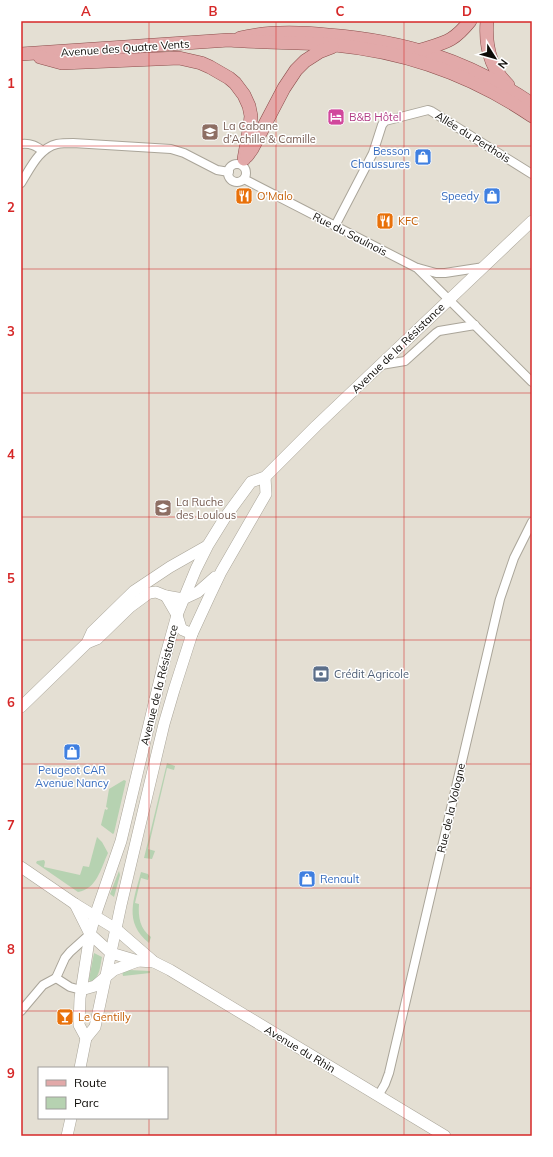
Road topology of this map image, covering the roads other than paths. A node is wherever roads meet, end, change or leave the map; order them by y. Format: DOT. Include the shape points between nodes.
graph roads {
  1 [pos="470,21"];
  2 [pos="487,21"];
  3 [pos="229,40"];
  4 [pos="335,45"];
  5 [pos="421,50"];
  6 [pos="25,54"];
  7 [pos="514,92"];
  8 [pos="532,104"];
  9 [pos="532,116"];
  10 [pos="21,144"];
  11 [pos="44,151"];
  12 [pos="242,162"];
  13 [pos="229,172"];
  14 [pos="532,174"];
  15 [pos="244,179"];
  16 [pos="21,183"];
  17 [pos="532,221"];
  18 [pos="335,226"];
  19 [pos="484,267"];
  20 [pos="417,268"];
  21 [pos="449,300"];
  22 [pos="475,325"];
  23 [pos="381,365"];
  24 [pos="532,382"];
  25 [pos="266,477"];
  26 [pos="532,522"];
  27 [pos="208,546"];
  28 [pos="221,572"];
  29 [pos="166,596"];
  30 [pos="183,599"];
  31 [pos="177,615"];
  32 [pos="192,634"];
  33 [pos="87,643"];
  34 [pos="21,707"];
  35 [pos="21,867"];
  36 [pos="75,904"];
  37 [pos="95,916"];
  38 [pos="116,929"];
  39 [pos="90,934"];
  40 [pos="111,953"];
  41 [pos="138,961"];
  42 [pos="154,962"];
  43 [pos="56,978"];
  44 [pos="105,978"];
  45 [pos="81,990"];
  46 [pos="21,1011"];
  47 [pos="86,1038"];
  48 [pos="80,1067"];
  49 [pos="378,1096"];
  50 [pos="71,1119"];
  51 [pos="68,1136"];
  52 [pos="445,1136"];
  1 -- 5 [label="main road" via="454,38"];
  2 -- 7 [label="main road" via="487,41 491,60 499,76"];
  3 -- 4 [label="main road, Avenue des Quatre Vents"];
  3 -- 5 [label="main road, Avenue des Quatre Vents" via="260,33 309,33 346,36"];
  3 -- 6 [label="main road, Avenue des Quatre Vents"];
  4 -- 9 [label="main road, Avenue des Quatre Vents" via="405,57 450,71 502,97"];
  4 -- 12 [label="main road" via="312,56 296,70 252,150"];
  5 -- 7 [label="main road, Avenue des Quatre Vents" via="471,69"];
  6 -- 12 [label="main road" via="62,63 179,58 201,63 229,78 244,95 249,106 250,125"];
  7 -- 8 [label="main road, Avenue des Quatre Vents"];
  10 -- 11 [label="street" via="30,143"];
  11 -- 13 [label="street" via="57,144 73,143 171,149 217,170"];
  11 -- 16 [label="street"];
  12 -- 13 [label="street" via="233,166"];
  12 -- 15 [label="street" via="246,172"];
  13 -- 15 [label="street" via="233,181"];
  14 -- 18 [label="street, Allée du Perthois" via="431,111 388,119 382,125 373,153"];
  15 -- 18 [label="street, Rue du Saulnois"];
  17 -- 19 [label="main road, Avenue de la Résistance"];
  18 -- 20 [label="street, Rue du Saulnois"];
  19 -- 20 [label="street" via="445,273"];
  19 -- 21 [label="main road, Avenue de la Résistance"];
  20 -- 21 [label="street, Rue du Saulnois"];
  21 -- 22 [label="street, Rue du Saulnois"];
  21 -- 23 [label="main road, Avenue de la Résistance"];
  22 -- 23 [label="street" via="440,331 405,361"];
  22 -- 24 [label="street, Rue du Saulnois"];
  23 -- 25 [label="main road, Avenue de la Résistance"];
  25 -- 27 [label="main road, Avenue de la Résistance" via="251,482"];
  25 -- 28 [label="main road, Avenue de la Résistance" via="266,494"];
  26 -- 49 [label="street, Rue de la Vologne" via="514,558 500,599 389,1073"];
  27 -- 30 [label="main road, Avenue de la Résistance"];
  27 -- 33 [label="main road" via="134,591 92,632"];
  28 -- 30 [label="main road" via="202,589"];
  28 -- 32 [label="main road, Avenue de la Résistance"];
  29 -- 30 [label="main road"];
  29 -- 31 [label="main road"];
  29 -- 33 [label="main road" via="149,592 97,639"];
  30 -- 31 [label="main road, Avenue de la Résistance"];
  31 -- 32 [label="main road" via="181,628"];
  31 -- 37 [label="main road, Avenue de la Résistance" via="121,841"];
  32 -- 38 [label="main road, Avenue de la Résistance" via="164,724"];
  33 -- 34 [label="main road"];
  35 -- 36 [label="main road, Avenue du Rhin"];
  36 -- 37 [label="main road, Avenue du Rhin"];
  36 -- 39 [label="main road"];
  37 -- 38 [label="main road, Avenue du Rhin"];
  37 -- 39 [label="main road, Avenue de la Résistance"];
  38 -- 40 [label="main road, Avenue de la Résistance"];
  38 -- 42 [label="main road, Avenue du Rhin"];
  39 -- 40 [label="main road"];
  39 -- 43 [label="street" via="65,958"];
  39 -- 45 [label="main road, Avenue de la Résistance"];
  40 -- 41 [label="main road, Avenue du Rhin"];
  40 -- 44 [label="main road, Avenue de la Résistance"];
  41 -- 42 [label="main road, Avenue du Rhin"];
  41 -- 44 [label="main road" via="114,970"];
  42 -- 49 [label="main road, Avenue du Rhin"];
  43 -- 45 [label="street" via="70,987"];
  43 -- 46 [label="street" via="43,985"];
  44 -- 45 [label="main road" via="95,986"];
  44 -- 47 [label="main road, Avenue de la Résistance" via="95,1026"];
  45 -- 47 [label="main road, Avenue de la Résistance" via="79,1025"];
  47 -- 48 [label="main road"];
  49 -- 52 [label="main road, Avenue du Rhin"];
  50 -- 51 [label="main road"];
}
